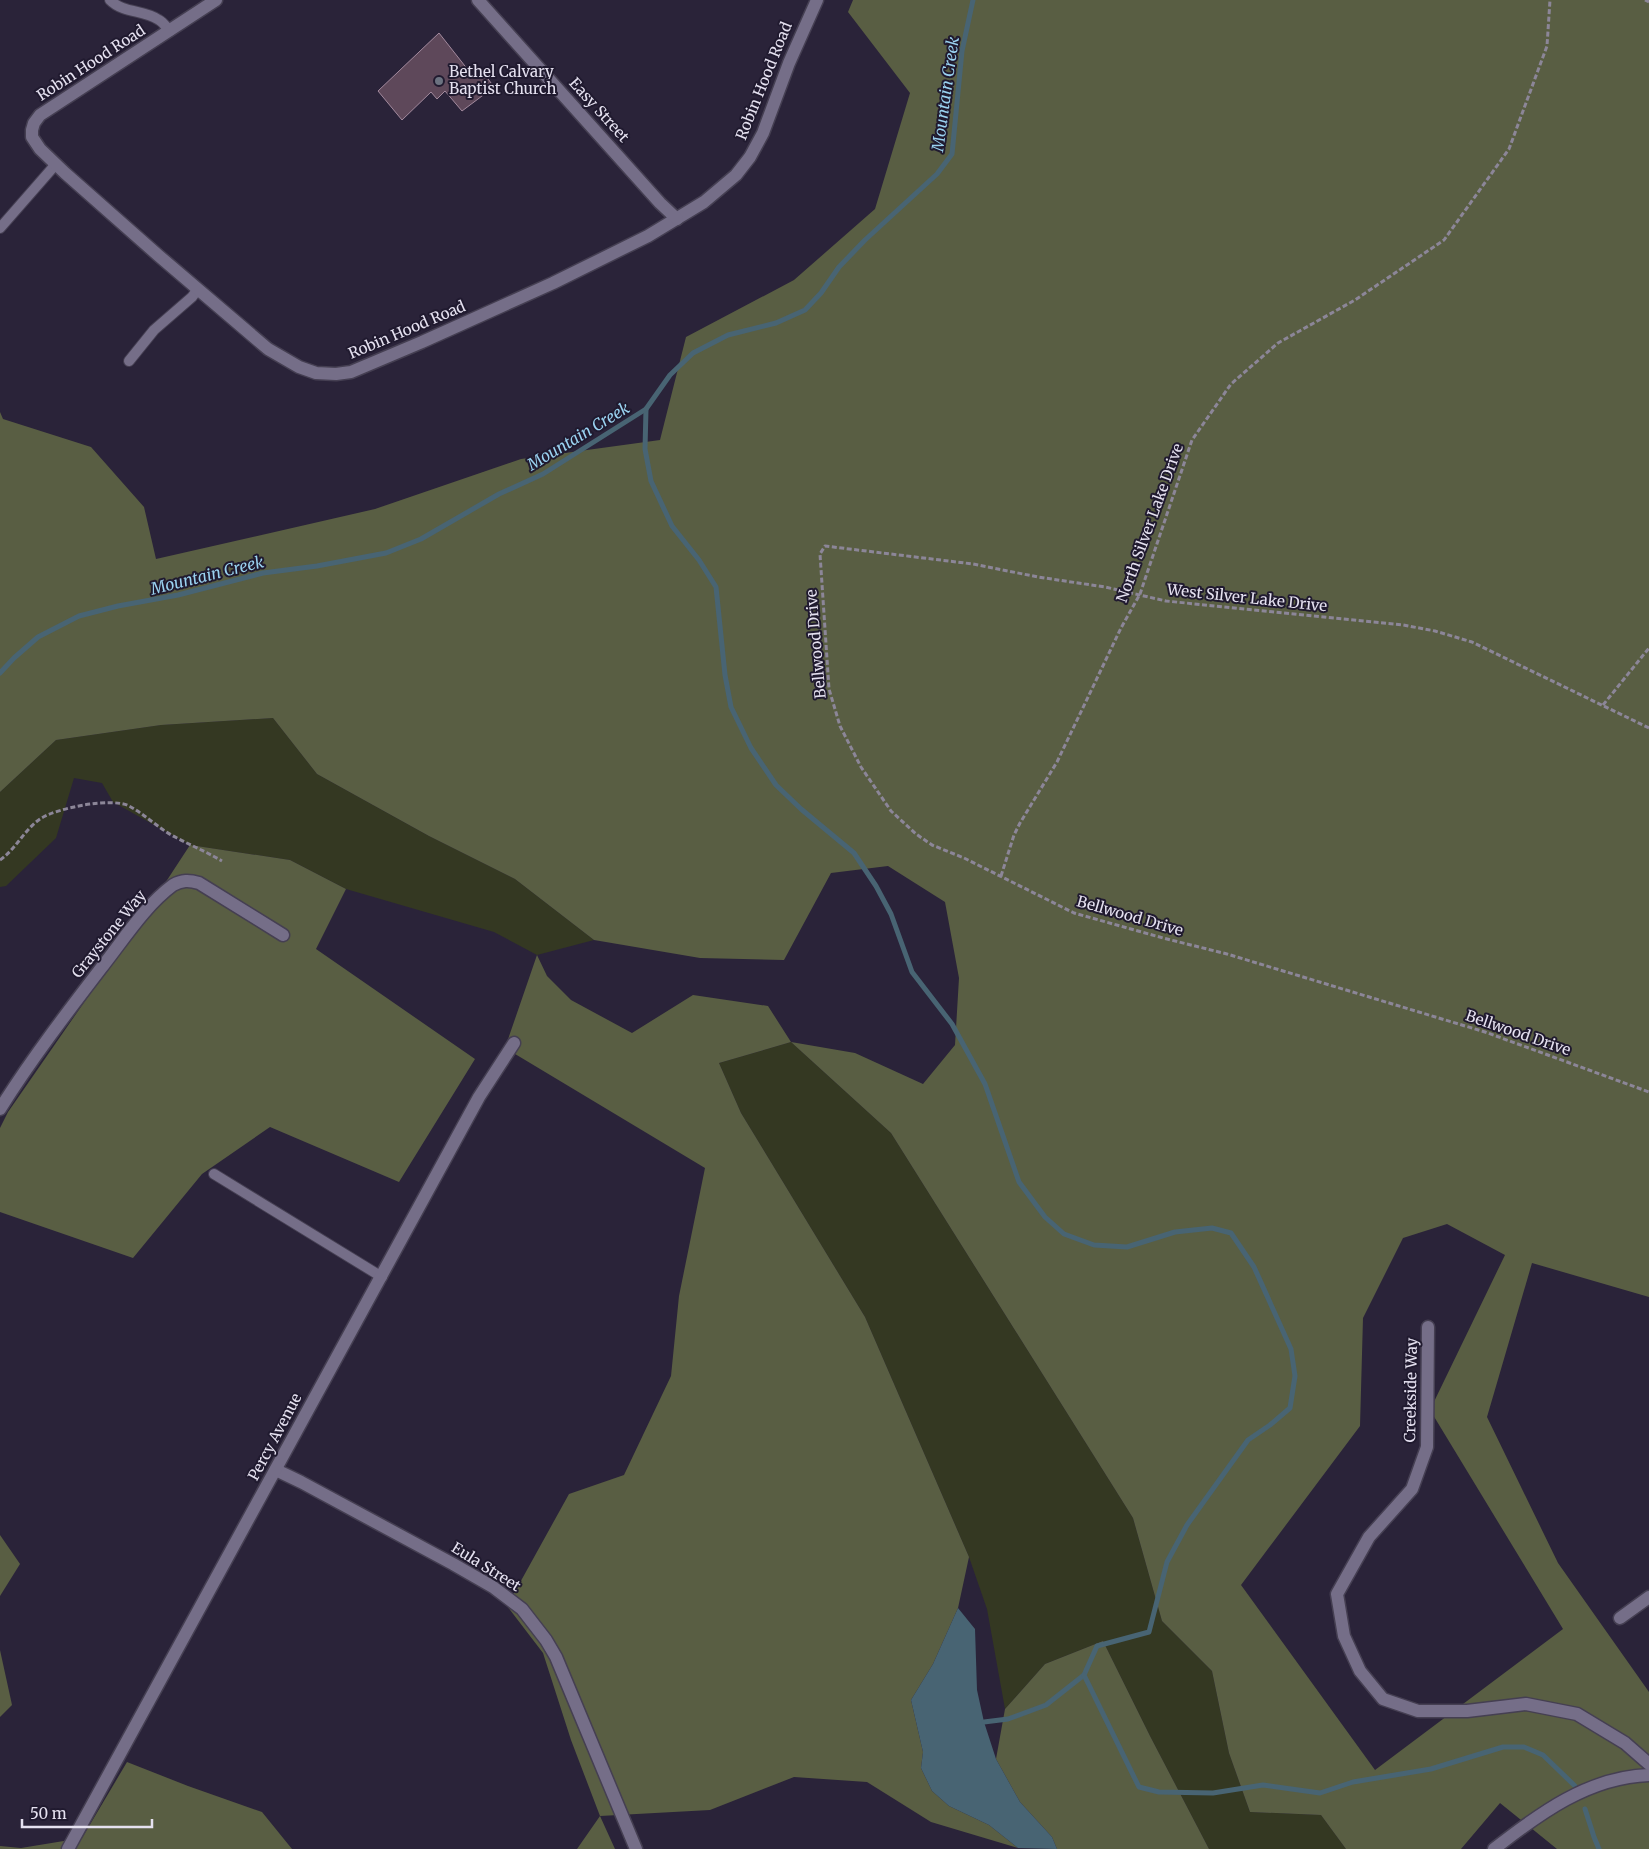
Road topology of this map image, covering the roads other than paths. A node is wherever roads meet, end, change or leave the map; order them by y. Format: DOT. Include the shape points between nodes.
graph roads {
  1 [pos="110,0"];
  2 [pos="216,0"];
  3 [pos="478,0"];
  4 [pos="817,0"];
  5 [pos="170,31"];
  6 [pos="56,164"];
  7 [pos="677,219"];
  8 [pos="0,228"];
  9 [pos="198,289"];
  10 [pos="129,361"];
  11 [pos="283,935"];
  12 [pos="514,1043"];
  13 [pos="0,1109"];
  14 [pos="214,1174"];
  15 [pos="382,1277"];
  16 [pos="1428,1327"];
  17 [pos="276,1470"];
  18 [pos="1649,1598"];
  19 [pos="1620,1618"];
  20 [pos="1649,1764"];
  21 [pos="1649,1775"];
  22 [pos="1500,1848"];
  23 [pos="68,1849"];
  24 [pos="636,1849"];
  1 -- 5 [label="lane" via="116,6 159,20"];
  2 -- 5 [label="street, Robin Hood Road"];
  3 -- 7 [label="street, Easy Street"];
  4 -- 7 [label="street, Robin Hood Road" via="763,133 750,157 736,175 704,202"];
  5 -- 6 [label="street, Robin Hood Road" via="40,115 34,123 32,137"];
  6 -- 8 [label="lane"];
  6 -- 9 [label="street, Robin Hood Road"];
  7 -- 9 [label="street, Robin Hood Road" via="553,283 351,372 316,373 299,367 268,348"];
  9 -- 10 [label="lane" via="154,330"];
  11 -- 13 [label="street, Graystone Way" via="198,883 189,880 173,885 131,929 74,1003"];
  12 -- 15 [label="street, Percy Avenue" via="479,1097"];
  14 -- 15 [label="lane"];
  15 -- 17 [label="street, Percy Avenue"];
  16 -- 20 [label="street, Creekside Way" via="1427,1447 1412,1489 1369,1537 1337,1594 1344,1636 1360,1672 1383,1699 1418,1711 1526,1704 1577,1714 1625,1743"];
  17 -- 23 [label="street, Percy Avenue"];
  17 -- 24 [label="street, Eula Street" via="453,1564 493,1587 522,1610 556,1658"];
  18 -- 19 [label="street"];
  21 -- 22 [label="street" via="1592,1786 1530,1820"];
}
